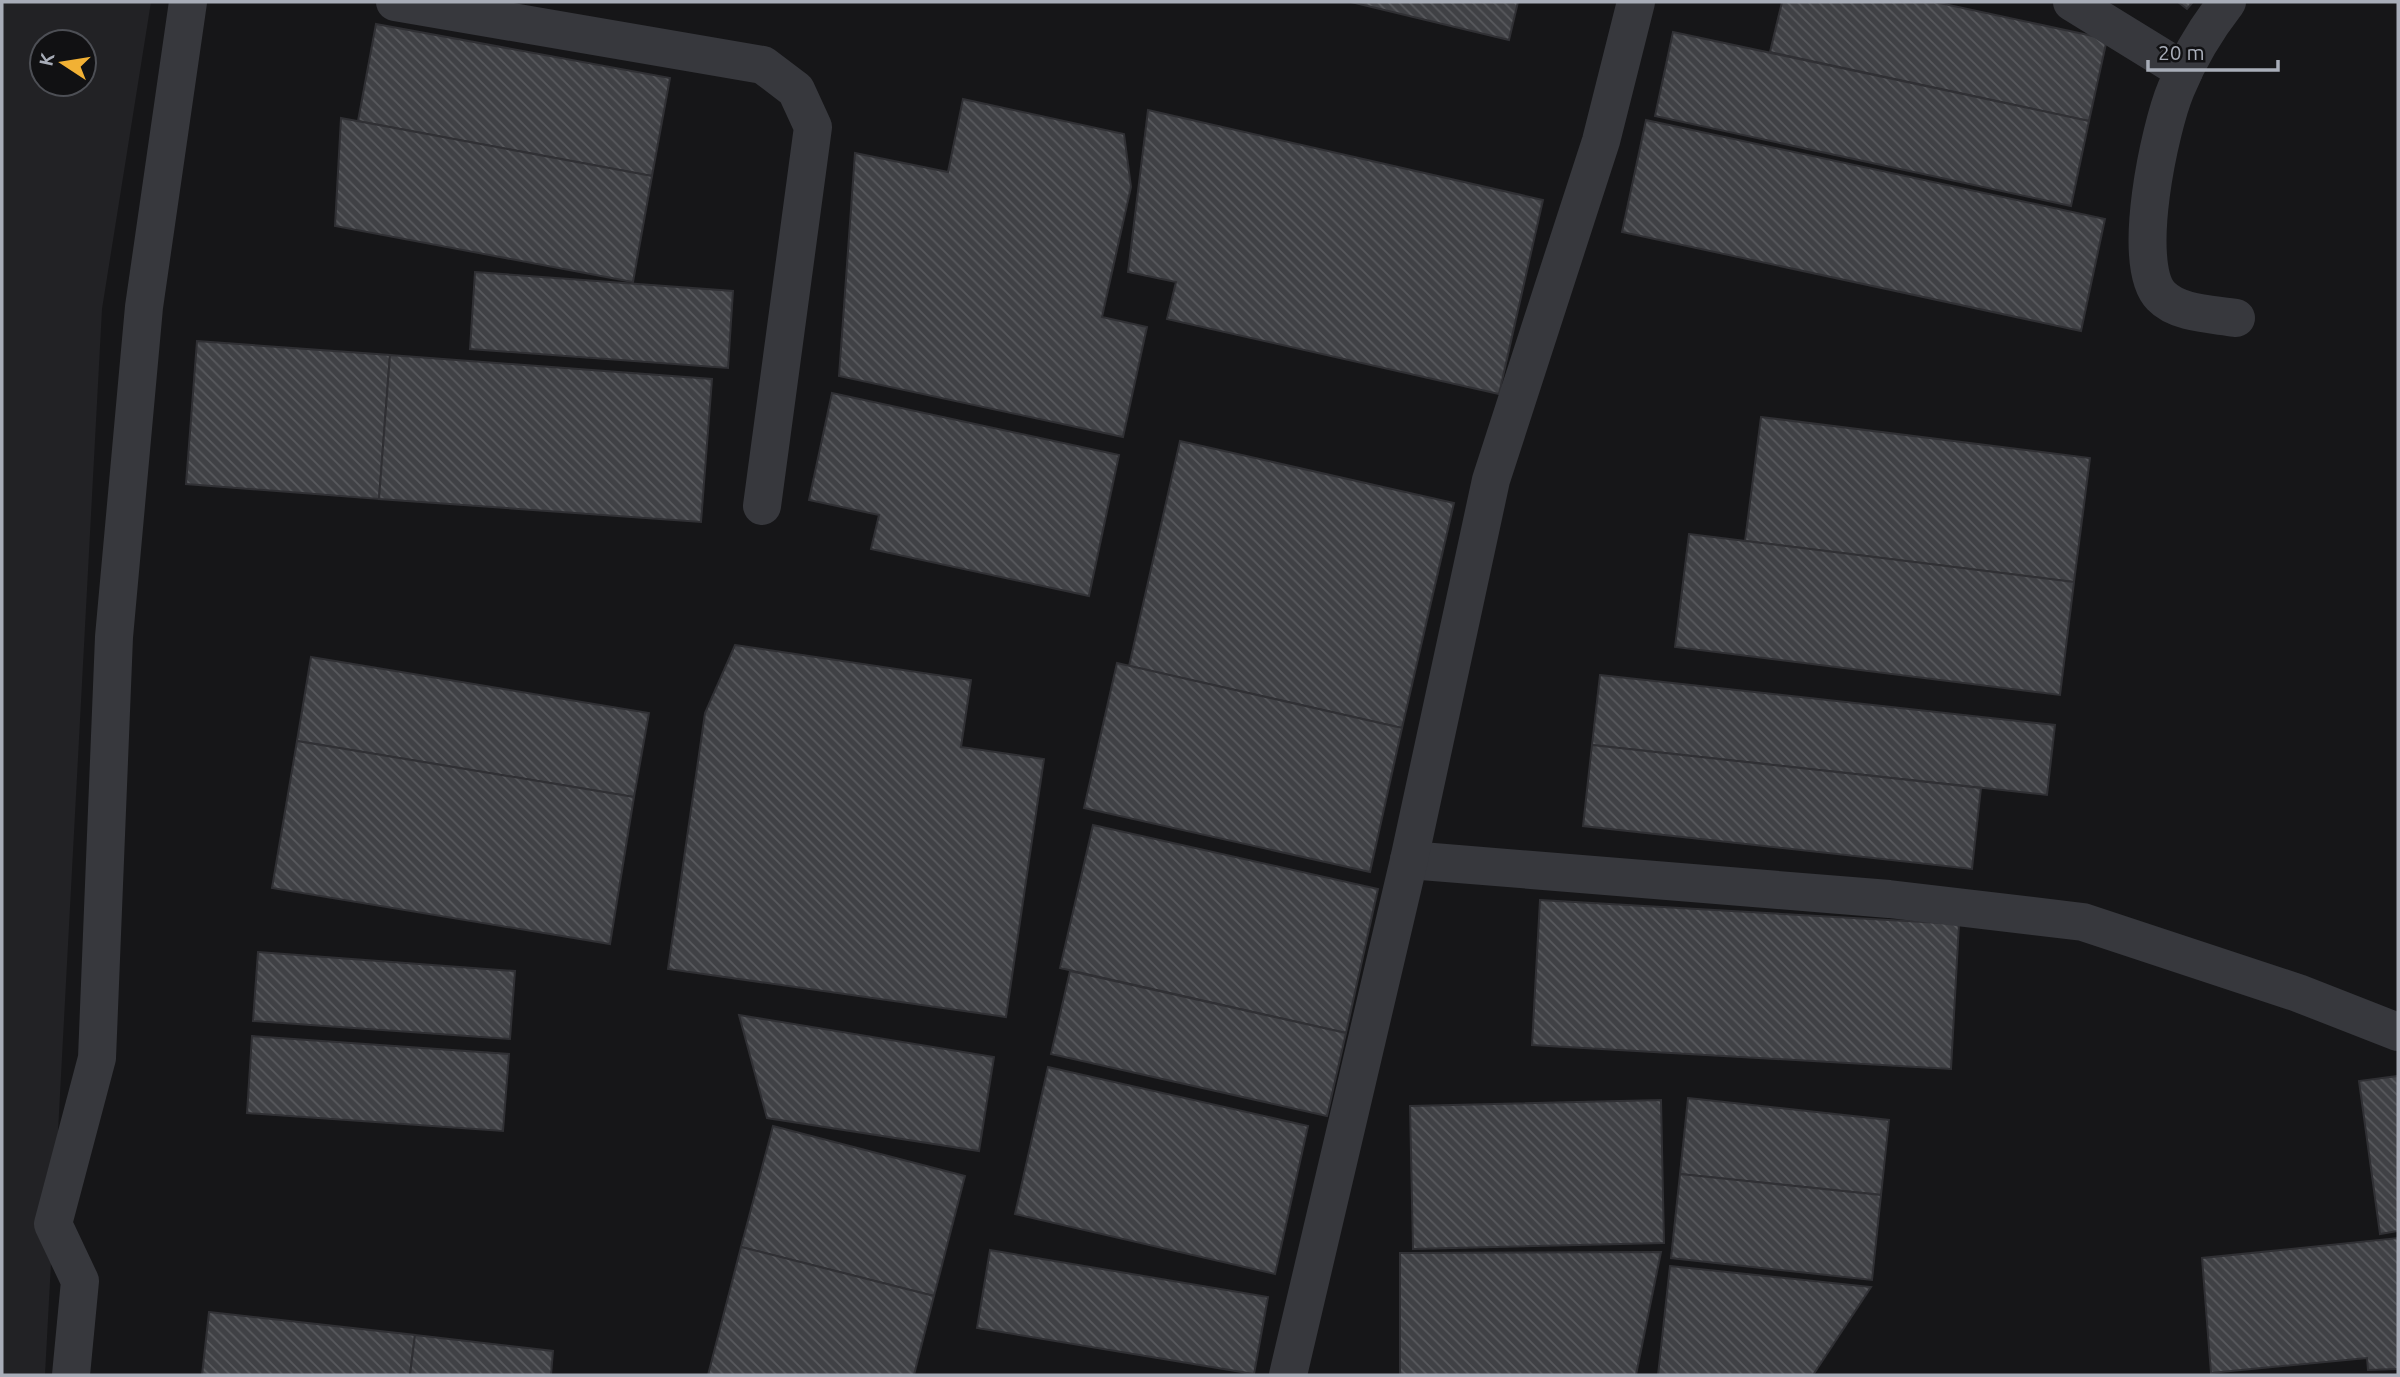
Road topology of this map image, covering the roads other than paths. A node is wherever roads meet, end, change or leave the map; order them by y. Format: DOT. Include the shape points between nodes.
graph roads {
  1 [pos="188,2"];
  2 [pos="394,2"];
  3 [pos="1636,2"];
  4 [pos="2072,2"];
  5 [pos="2227,2"];
  6 [pos="2184,71"];
  7 [pos="2236,318"];
  8 [pos="762,506"];
  9 [pos="1409,860"];
  10 [pos="2398,1032"];
  11 [pos="71,1375"];
  12 [pos="1288,1375"];
  1 -- 11 [label="street" via="144,307 114,637 97,1058 53,1224 80,1281"];
  2 -- 8 [label="street" via="763,65 796,90 813,127"];
  3 -- 9 [label="street" via="1601,141 1491,480"];
  4 -- 6 [label="street"];
  5 -- 6 [label="street" via="2203,32"];
  6 -- 7 [label="street" via="2175,90 2147,204 2154,286 2173,305"];
  9 -- 10 [label="street" via="1889,899 2083,922 2298,993"];
  9 -- 12 [label="street"];
}
